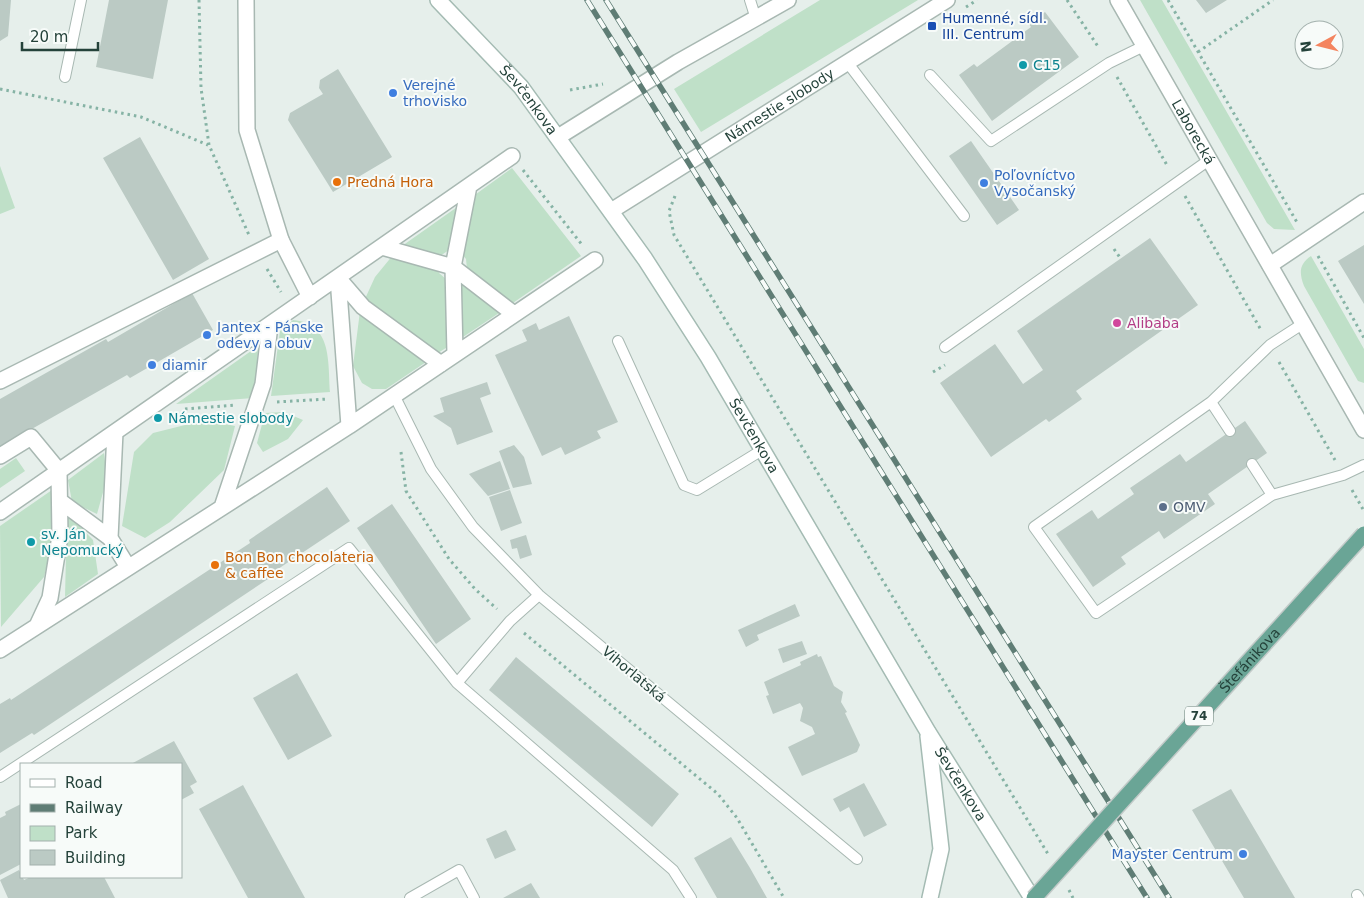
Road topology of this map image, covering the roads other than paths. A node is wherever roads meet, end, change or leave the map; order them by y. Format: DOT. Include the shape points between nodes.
graph roads {
  1 [pos="81,0"];
  2 [pos="246,0"];
  3 [pos="438,0"];
  4 [pos="750,0"];
  5 [pos="788,0"];
  6 [pos="947,0"];
  7 [pos="1118,0"];
  8 [pos="756,19"];
  9 [pos="1146,45"];
  10 [pos="847,62"];
  11 [pos="930,75"];
  12 [pos="66,77"];
  13 [pos="558,137"];
  14 [pos="512,156"];
  15 [pos="1209,160"];
  16 [pos="469,186"];
  17 [pos="1364,202"];
  18 [pos="611,211"];
  19 [pos="964,216"];
  20 [pos="281,240"];
  21 [pos="382,247"];
  22 [pos="595,260"];
  23 [pos="1270,265"];
  24 [pos="453,267"];
  25 [pos="338,278"];
  26 [pos="310,297"];
  27 [pos="514,314"];
  28 [pos="1304,323"];
  29 [pos="270,325"];
  30 [pos="618,341"];
  31 [pos="945,347"];
  32 [pos="455,354"];
  33 [pos="441,364"];
  34 [pos="0,381"];
  35 [pos="394,395"];
  36 [pos="1211,402"];
  37 [pos="348,426"];
  38 [pos="1364,430"];
  39 [pos="1230,431"];
  40 [pos="115,432"];
  41 [pos="762,450"];
  42 [pos="0,456"];
  43 [pos="1252,464"];
  44 [pos="1364,465"];
  45 [pos="59,471"];
  46 [pos="1272,495"];
  47 [pos="60,501"];
  48 [pos="222,507"];
  49 [pos="0,512"];
  50 [pos="1364,534"];
  51 [pos="110,538"];
  52 [pos="128,567"];
  53 [pos="539,594"];
  54 [pos="38,626"];
  55 [pos="0,650"];
  56 [pos="457,683"];
  57 [pos="928,732"];
  58 [pos="21,763"];
  59 [pos="20,764"];
  60 [pos="0,777"];
  61 [pos="857,859"];
  62 [pos="410,898"];
  63 [pos="474,898"];
  64 [pos="691,898"];
  65 [pos="930,898"];
  66 [pos="1033,898"];
  1 -- 12 [label="lane"];
  2 -- 20 [label="street" via="246,130"];
  3 -- 13 [label="street, Ševčenkova" via="521,87"];
  4 -- 8 [label="lane"];
  5 -- 8 [label="street"];
  6 -- 10 [label="street, Námestie slobody"];
  7 -- 9 [label="street, Laborecká"];
  8 -- 13 [label="street" via="670,67"];
  9 -- 11 [label="lane" via="1109,63 991,141"];
  9 -- 15 [label="street, Laborecká"];
  10 -- 18 [label="street, Námestie slobody"];
  10 -- 19 [label="lane"];
  13 -- 18 [label="street, Ševčenkova"];
  14 -- 16 [label="street"];
  15 -- 23 [label="street, Laborecká"];
  15 -- 31 [label="lane"];
  16 -- 21 [label="street"];
  16 -- 24 [label="street"];
  17 -- 23 [label="street"];
  18 -- 41 [label="street, Ševčenkova" via="702,349"];
  20 -- 26 [label="street"];
  20 -- 34 [label="street"];
  21 -- 24 [label="street"];
  21 -- 25 [label="street"];
  22 -- 27 [label="street"];
  23 -- 28 [label="street"];
  24 -- 27 [label="street"];
  24 -- 32 [label="street"];
  25 -- 26 [label="street"];
  25 -- 33 [label="street" via="363,307"];
  25 -- 37 [label="street"];
  26 -- 29 [label="street"];
  27 -- 32 [label="street"];
  28 -- 36 [label="lane" via="1270,345"];
  28 -- 38 [label="street"];
  29 -- 40 [label="street"];
  29 -- 48 [label="street" via="263,384"];
  30 -- 41 [label="lane" via="684,485 697,490"];
  32 -- 33 [label="street"];
  33 -- 35 [label="street"];
  35 -- 37 [label="street"];
  35 -- 53 [label="lane, Vihorlatská" via="431,469 473,527"];
  36 -- 39 [label="lane"];
  36 -- 46 [label="lane" via="1034,527 1096,613"];
  37 -- 48 [label="street"];
  40 -- 45 [label="street"];
  40 -- 51 [label="street"];
  41 -- 57 [label="street, Ševčenkova"];
  42 -- 45 [label="street" via="31,437"];
  43 -- 46 [label="lane"];
  44 -- 46 [label="lane" via="1343,475"];
  45 -- 47 [label="street"];
  45 -- 49 [label="street"];
  47 -- 51 [label="street"];
  47 -- 54 [label="street" via="60,536 50,598"];
  48 -- 52 [label="street"];
  50 -- 66 [label="main road, Štefánikova / 74, bridge"];
  51 -- 52 [label="street"];
  52 -- 54 [label="street"];
  53 -- 56 [label="lane" via="510,621"];
  53 -- 61 [label="lane, Vihorlatská"];
  54 -- 55 [label="street"];
  56 -- 58 [label="lane" via="349,548"];
  56 -- 64 [label="lane" via="673,870"];
  57 -- 65 [label="street" via="941,849"];
  57 -- 66 [label="street, Ševčenkova"];
  59 -- 60 [label="lane"];
  62 -- 63 [label="lane" via="459,870"];
}
